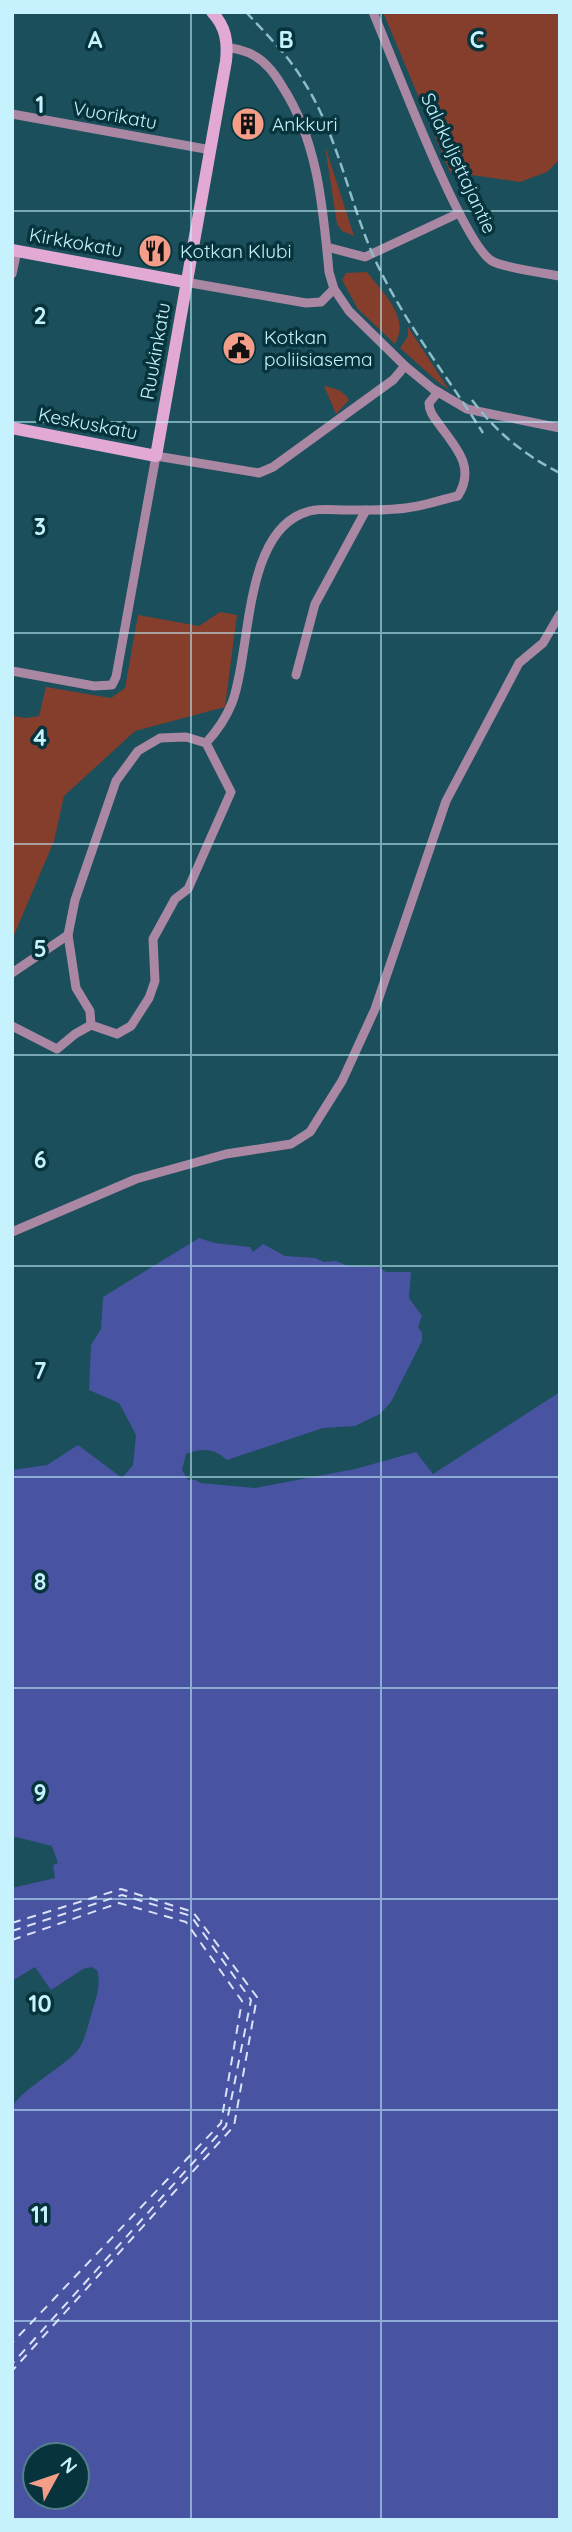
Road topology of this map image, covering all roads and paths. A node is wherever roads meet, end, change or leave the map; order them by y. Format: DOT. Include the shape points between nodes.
graph roads {
  1 [pos="212,12"];
  2 [pos="373,12"];
  3 [pos="227,47"];
  4 [pos="12,114"];
  5 [pos="211,150"];
  6 [pos="459,213"];
  7 [pos="327,247"];
  8 [pos="15,251"];
  9 [pos="12,274"];
  10 [pos="560,276"];
  11 [pos="186,282"];
  12 [pos="334,289"];
  13 [pos="405,366"];
  14 [pos="438,392"];
  15 [pos="12,428"];
  16 [pos="560,428"];
  17 [pos="156,456"];
  18 [pos="366,509"];
  19 [pos="560,614"];
  20 [pos="12,671"];
  21 [pos="296,675"];
  22 [pos="206,743"];
  23 [pos="68,935"];
  24 [pos="12,973"];
  25 [pos="12,1026"];
  26 [pos="91,1026"];
  27 [pos="12,1232"];
  1 -- 3 [label="main road" via="221,22"];
  2 -- 6 [label="street, Salakuljettajantie"];
  3 -- 5 [label="main road, Ruukinkatu"];
  3 -- 7 [label="street" via="261,60 294,104 311,147"];
  4 -- 5 [label="street, Vuorikatu"];
  5 -- 11 [label="main road, Ruukinkatu"];
  6 -- 7 [label="street" via="365,257"];
  6 -- 10 [label="street, Salakuljettajantie" via="479,248 493,262"];
  7 -- 12 [label="street"];
  8 -- 9 [label="street"];
  8 -- 11 [label="main road, Kirkkokatu"];
  11 -- 12 [label="street, Kirkkokatu" via="306,303 321,302"];
  11 -- 17 [label="main road, Ruukinkatu"];
  12 -- 13 [label="street" via="349,311"];
  13 -- 14 [label="street"];
  13 -- 17 [label="street" via="393,380 274,467 258,473"];
  14 -- 16 [label="street" via="475,411"];
  14 -- 18 [label="street" via="429,411 467,470 458,496 411,508"];
  15 -- 17 [label="main road, Keskuskatu"];
  17 -- 20 [label="street, Ruukinkatu" via="112,685"];
  18 -- 21 [label="street" via="315,604"];
  18 -- 22 [label="street" via="317,508 298,515 278,532 254,587 233,702"];
  19 -- 27 [label="street" via="543,643 519,663 446,801 375,1009 342,1081 310,1132 291,1144 226,1154 136,1179"];
  22 -- 23 [label="street" via="186,737 160,738 130,761 116,781 75,900"];
  22 -- 26 [label="street" via="231,792 188,889 174,899 153,939 155,981 149,998 131,1026 117,1034"];
  23 -- 24 [label="street"];
  23 -- 26 [label="street" via="76,988 90,1011"];
  25 -- 26 [label="street" via="57,1049"];
}
